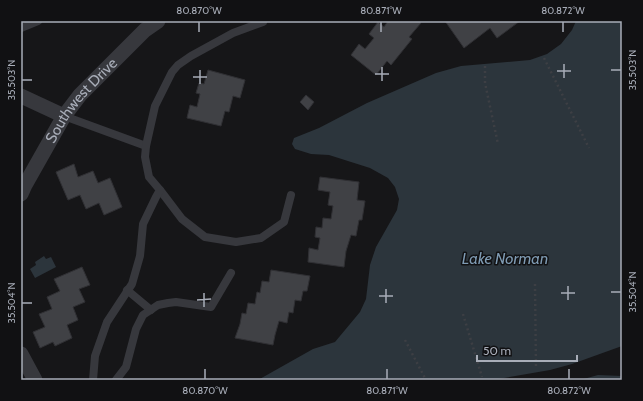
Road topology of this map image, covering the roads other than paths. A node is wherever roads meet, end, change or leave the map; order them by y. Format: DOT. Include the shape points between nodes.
graph roads {
  1 [pos="38,21"];
  2 [pos="158,21"];
  3 [pos="263,22"];
  4 [pos="21,28"];
  5 [pos="21,96"];
  6 [pos="64,116"];
  7 [pos="146,146"];
  8 [pos="160,190"];
  9 [pos="21,194"];
  10 [pos="292,195"];
  11 [pos="232,273"];
  12 [pos="127,290"];
  13 [pos="150,310"];
  14 [pos="21,354"];
  15 [pos="35,380"];
  16 [pos="93,380"];
  17 [pos="116,380"];
  1 -- 4 [label="lane"];
  2 -- 6 [label="street, Southwest Drive" via="145,30 80,95"];
  3 -- 7 [label="lane" via="233,33 178,65 155,106"];
  5 -- 6 [label="street"];
  6 -- 7 [label="lane"];
  6 -- 9 [label="street, Southwest Drive"];
  7 -- 8 [label="lane" via="145,157 149,177"];
  8 -- 10 [label="lane" via="182,219 205,237 236,242 261,238 284,222"];
  8 -- 12 [label="lane" via="143,224 140,256 132,284"];
  11 -- 13 [label="lane" via="211,307 176,302 158,305"];
  12 -- 13 [label="lane"];
  12 -- 16 [label="lane" via="106,322 95,356"];
  13 -- 17 [label="lane" via="143,315 136,329 126,367"];
  14 -- 15 [label="street"];
}
